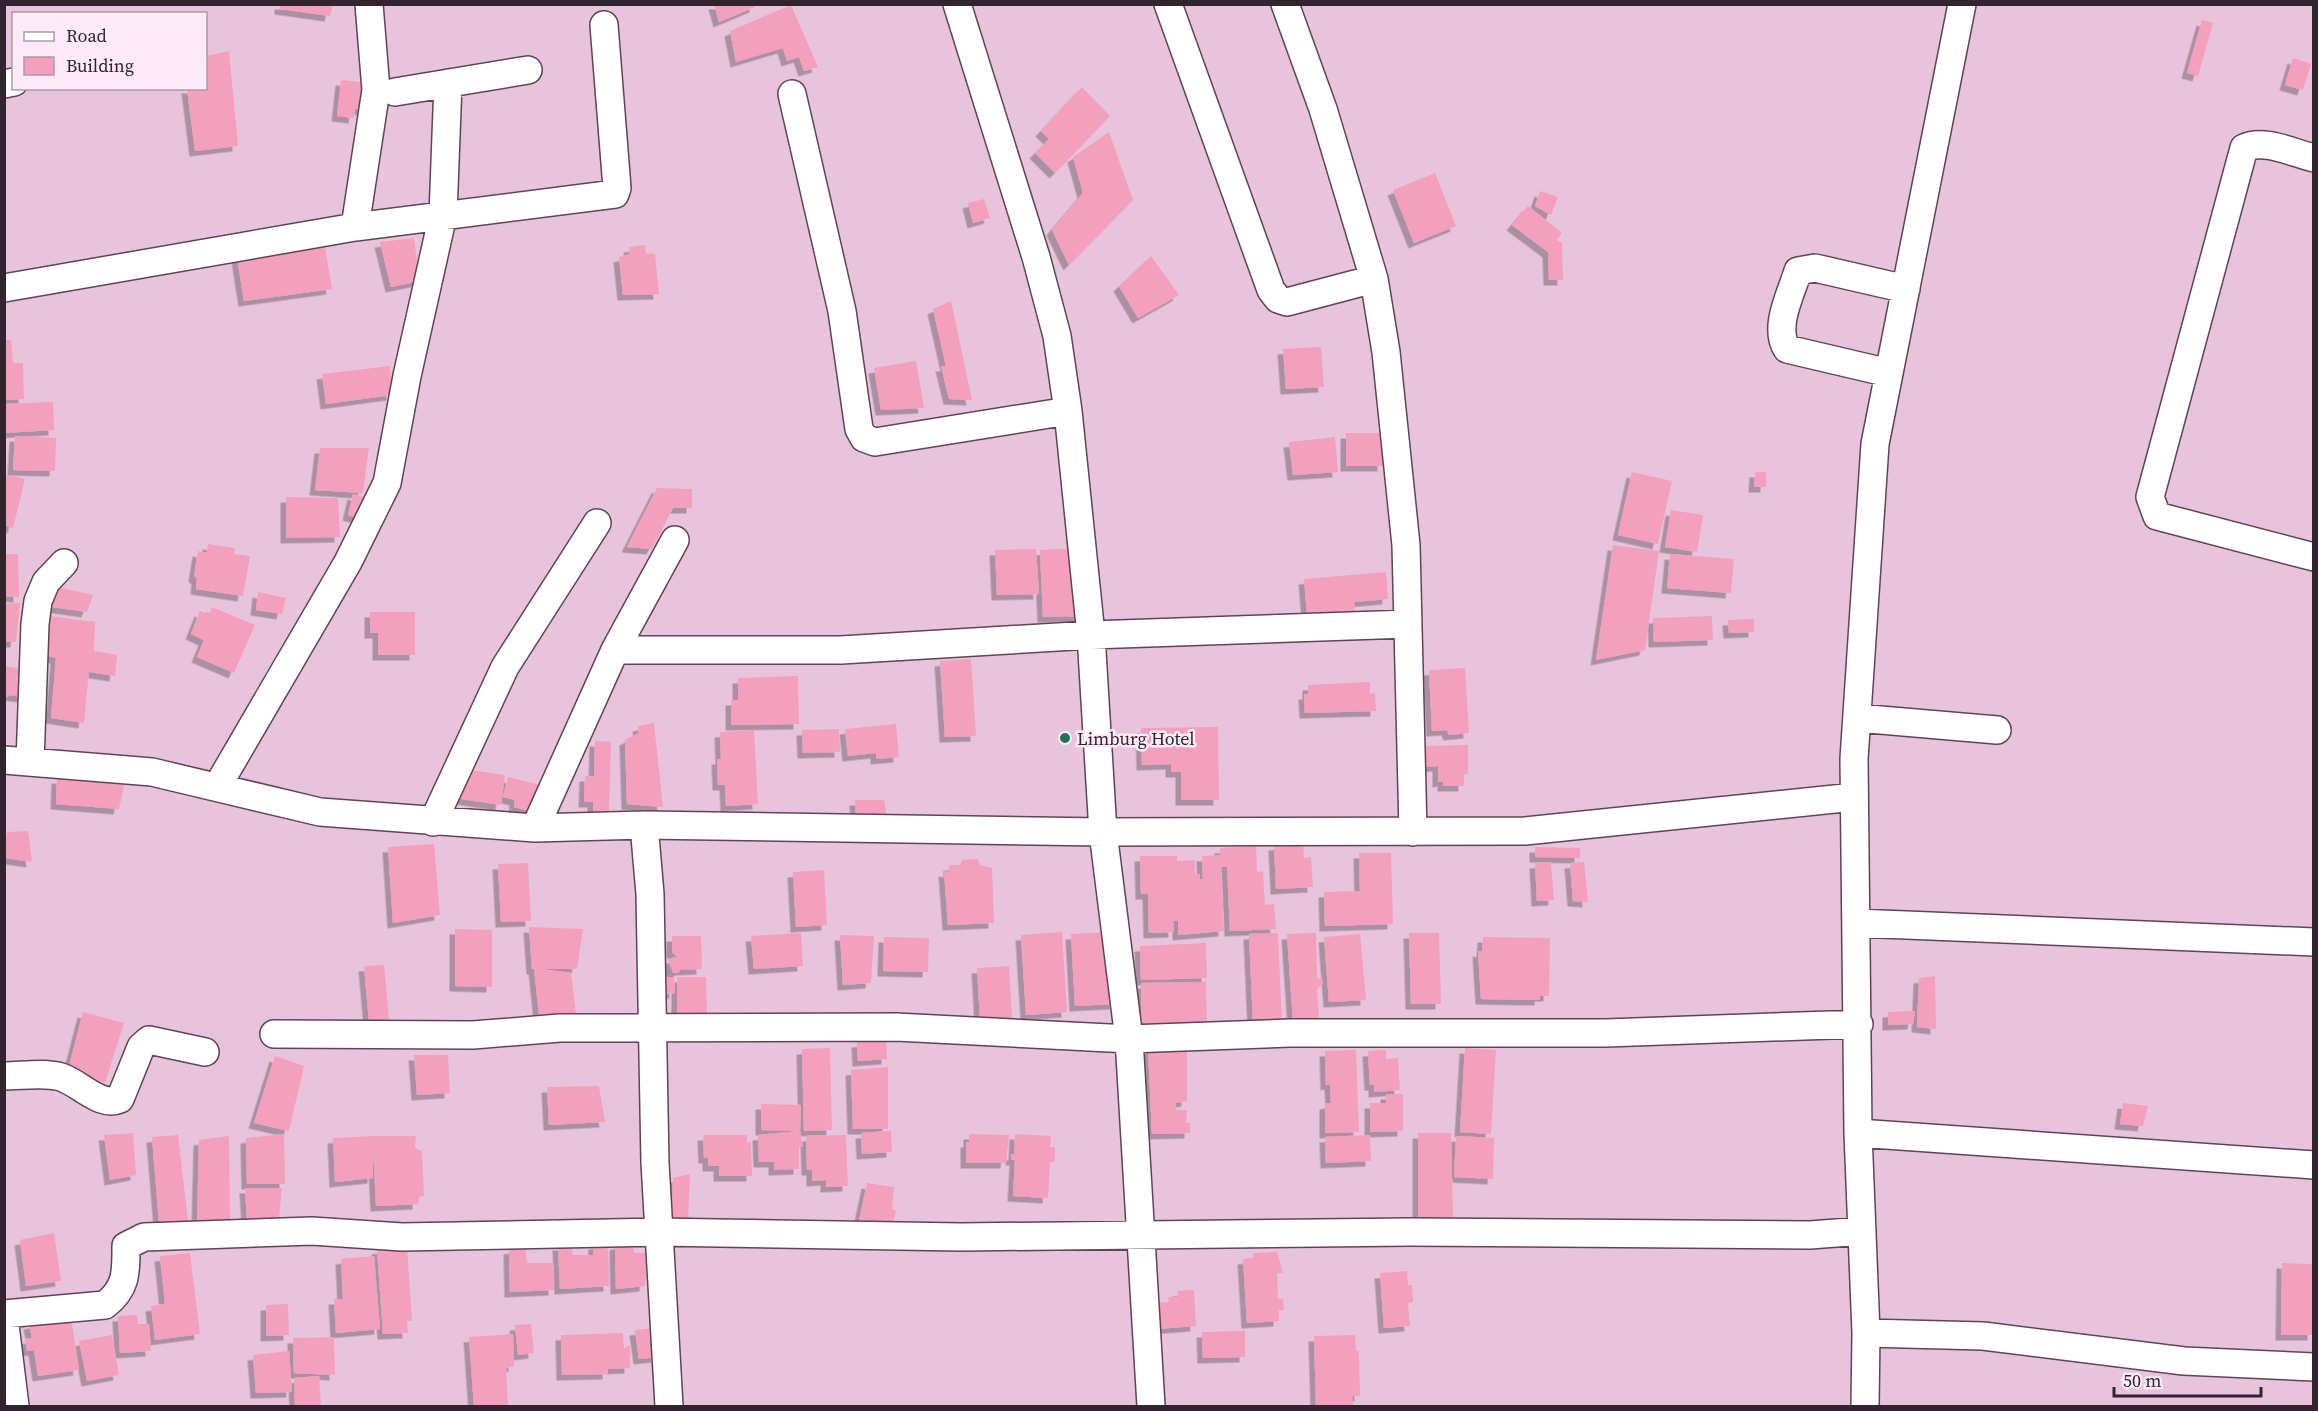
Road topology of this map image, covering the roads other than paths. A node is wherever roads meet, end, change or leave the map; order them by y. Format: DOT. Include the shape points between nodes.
graph roads {
  1 [pos="369,4"];
  2 [pos="957,4"];
  3 [pos="1168,4"];
  4 [pos="1285,4"];
  5 [pos="1962,4"];
  6 [pos="604,25"];
  7 [pos="528,70"];
  8 [pos="448,83"];
  9 [pos="395,92"];
  10 [pos="792,94"];
  11 [pos="2313,158"];
  12 [pos="443,215"];
  13 [pos="355,227"];
  14 [pos="1374,279"];
  15 [pos="4,288"];
  16 [pos="1906,289"];
  17 [pos="1889,373"];
  18 [pos="1068,411"];
  19 [pos="597,523"];
  20 [pos="675,540"];
  21 [pos="2313,557"];
  22 [pos="64,563"];
  23 [pos="1408,624"];
  24 [pos="1091,635"];
  25 [pos="615,650"];
  26 [pos="1857,718"];
  27 [pos="1997,730"];
  28 [pos="17,761"];
  29 [pos="217,787"];
  30 [pos="1854,797"];
  31 [pos="433,822"];
  32 [pos="644,825"];
  33 [pos="535,828"];
  34 [pos="1102,832"];
  35 [pos="1413,832"];
  36 [pos="1857,923"];
  37 [pos="2313,942"];
  38 [pos="1858,1024"];
  39 [pos="652,1030"];
  40 [pos="274,1034"];
  41 [pos="1129,1039"];
  42 [pos="205,1053"];
  43 [pos="4,1076"];
  44 [pos="1858,1133"];
  45 [pos="2313,1165"];
  46 [pos="1862,1231"];
  47 [pos="659,1232"];
  48 [pos="1142,1236"];
  49 [pos="4,1316"];
  50 [pos="1866,1333"];
  51 [pos="2313,1367"];
  52 [pos="15,1407"];
  53 [pos="669,1407"];
  54 [pos="1151,1407"];
  55 [pos="1865,1407"];
  1 -- 13 [label="street" via="376,90"];
  2 -- 18 [label="street" via="1036,257 1057,336"];
  3 -- 14 [label="street" via="1271,290 1287,302"];
  4 -- 14 [label="street" via="1323,109"];
  5 -- 16 [label="street"];
  6 -- 12 [label="street" via="615,195"];
  7 -- 8 [label="street"];
  8 -- 9 [label="street"];
  8 -- 12 [label="street"];
  10 -- 18 [label="street" via="842,311 859,429 864,438 875,442"];
  11 -- 21 [label="street" via="2265,145 2244,148 2150,496 2157,516"];
  12 -- 13 [label="street"];
  12 -- 29 [label="street" via="387,483 348,562"];
  13 -- 15 [label="street"];
  14 -- 23 [label="street" via="1386,352 1406,545"];
  16 -- 17 [label="street"];
  16 -- 17 [label="street" via="1805,268 1798,271 1782,323 1781,339 1787,349"];
  17 -- 26 [label="street" via="1875,444"];
  18 -- 24 [label="street"];
  19 -- 31 [label="street" via="505,667"];
  20 -- 25 [label="street"];
  22 -- 28 [label="street" via="46,582 38,601"];
  23 -- 24 [label="street"];
  23 -- 35 [label="street"];
  24 -- 25 [label="street" via="841,650"];
  24 -- 34 [label="street"];
  25 -- 33 [label="street"];
  26 -- 27 [label="street"];
  26 -- 30 [label="street"];
  28 -- 29 [label="street" via="152,772"];
  29 -- 31 [label="street" via="320,812"];
  30 -- 35 [label="street" via="1525,831"];
  30 -- 36 [label="street"];
  31 -- 33 [label="street"];
  32 -- 33 [label="street"];
  32 -- 34 [label="street"];
  32 -- 39 [label="street" via="650,894"];
  34 -- 35 [label="street"];
  34 -- 41 [label="street"];
  36 -- 37 [label="street"];
  36 -- 38 [label="street"];
  38 -- 41 [label="street" via="1606,1033"];
  38 -- 44 [label="street"];
  39 -- 40 [label="street" via="560,1028 473,1035"];
  39 -- 41 [label="street" via="896,1027"];
  39 -- 47 [label="street"];
  41 -- 48 [label="street"];
  42 -- 43 [label="street" via="149,1040 141,1047 120,1099 112,1102 59,1076"];
  44 -- 45 [label="street"];
  44 -- 46 [label="street"];
  46 -- 48 [label="street" via="1809,1235 1410,1232"];
  46 -- 50 [label="street"];
  47 -- 48 [label="street"];
  47 -- 49 [label="street" via="402,1237 312,1231 144,1237 126,1246 125,1279 117,1295 105,1305"];
  47 -- 53 [label="street"];
  48 -- 54 [label="street"];
  49 -- 52 [label="street"];
  50 -- 51 [label="street" via="1983,1336 2184,1361"];
  50 -- 55 [label="street"];
}
